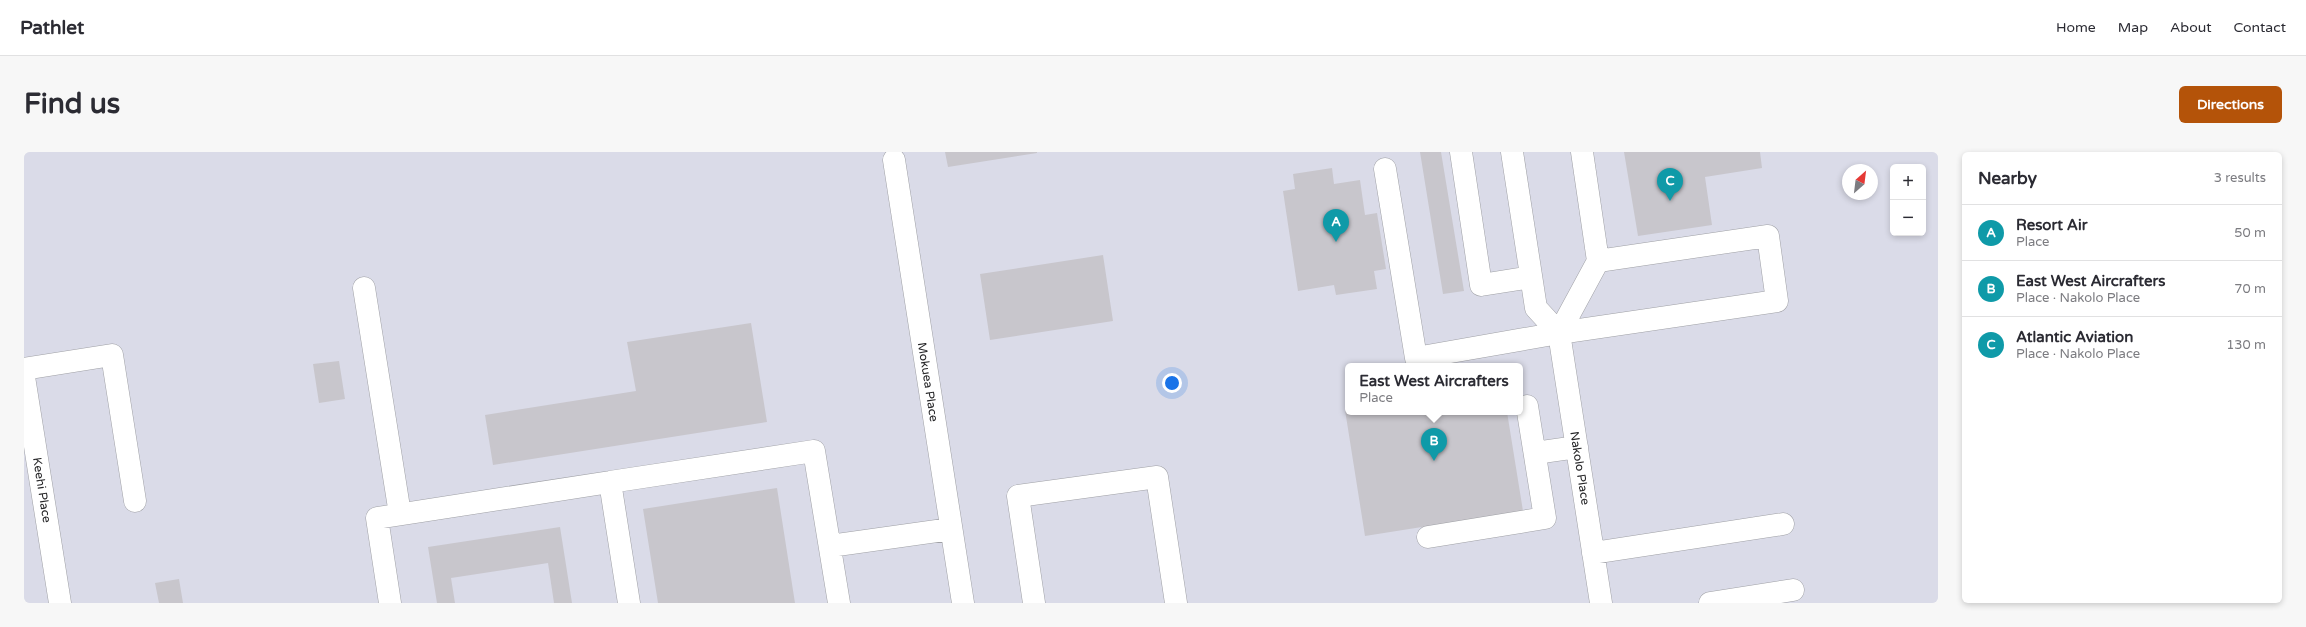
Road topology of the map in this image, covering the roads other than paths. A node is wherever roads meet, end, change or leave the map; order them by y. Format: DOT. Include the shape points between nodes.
graph roads {
  1 [pos="1461,152"];
  2 [pos="1512,152"];
  3 [pos="1582,152"];
  4 [pos="894,160"];
  5 [pos="1385,169"];
  6 [pos="1598,261"];
  7 [pos="1531,277"];
  8 [pos="364,288"];
  9 [pos="1559,333"];
  10 [pos="24,369"];
  11 [pos="24,377"];
  12 [pos="1527,406"];
  13 [pos="1577,447"];
  14 [pos="1535,453"];
  15 [pos="610,482"];
  16 [pos="135,501"];
  17 [pos="400,514"];
  18 [pos="1783,524"];
  19 [pos="952,529"];
  20 [pos="1428,537"];
  21 [pos="830,546"];
  22 [pos="1593,552"];
  23 [pos="1793,590"];
  24 [pos="60,603"];
  25 [pos="390,603"];
  26 [pos="629,603"];
  27 [pos="839,603"];
  28 [pos="963,603"];
  29 [pos="1034,603"];
  30 [pos="1176,603"];
  31 [pos="1601,603"];
  32 [pos="1710,603"];
  1 -- 7 [label="street" via="1481,285"];
  2 -- 7 [label="street"];
  3 -- 6 [label="street"];
  4 -- 19 [label="street, Mokuea Place"];
  5 -- 9 [label="street" via="1416,358"];
  6 -- 9 [label="street"];
  6 -- 9 [label="street" via="1768,236 1777,301"];
  7 -- 9 [label="street" via="1536,308"];
  8 -- 17 [label="street"];
  9 -- 13 [label="street, Nakolo Place"];
  10 -- 16 [label="street" via="112,355"];
  11 -- 24 [label="street, Keehi Place"];
  12 -- 14 [label="street"];
  13 -- 14 [label="street"];
  13 -- 22 [label="street, Nakolo Place"];
  14 -- 20 [label="street" via="1545,518"];
  15 -- 17 [label="street"];
  15 -- 21 [label="street" via="814,451"];
  15 -- 26 [label="street"];
  17 -- 25 [label="street" via="376,518"];
  18 -- 22 [label="street"];
  19 -- 21 [label="street"];
  19 -- 28 [label="street, Mokuea Place"];
  21 -- 27 [label="street"];
  22 -- 31 [label="street, Nakolo Place"];
  23 -- 32 [label="street"];
  29 -- 30 [label="street" via="1018,496 1157,476"];
}
